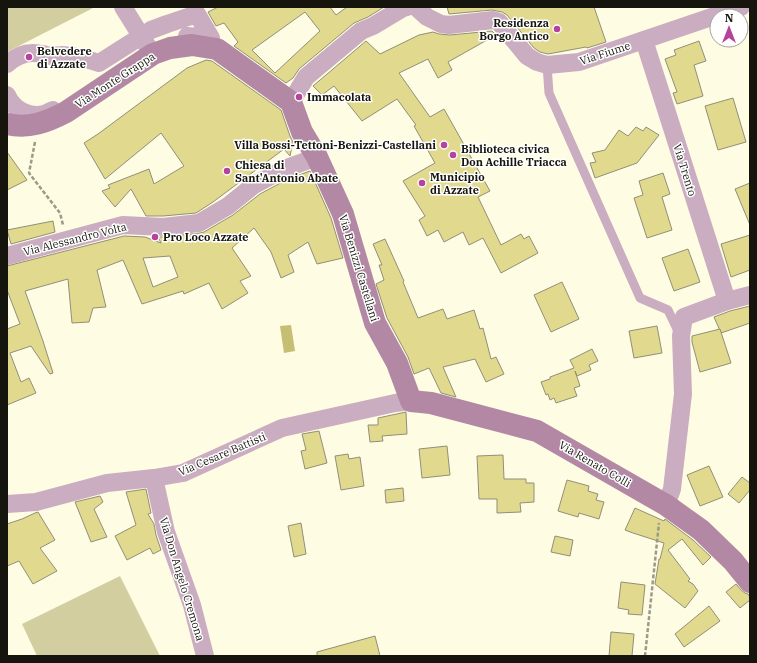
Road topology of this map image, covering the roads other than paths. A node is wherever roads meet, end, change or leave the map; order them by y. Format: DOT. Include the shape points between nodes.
graph roads {
  1 [pos="123,7"];
  2 [pos="407,7"];
  3 [pos="416,7"];
  4 [pos="741,7"];
  5 [pos="644,40"];
  6 [pos="148,46"];
  7 [pos="7,64"];
  8 [pos="547,65"];
  9 [pos="7,95"];
  10 [pos="291,102"];
  11 [pos="7,124"];
  12 [pos="317,157"];
  13 [pos="7,256"];
  14 [pos="750,294"];
  15 [pos="727,301"];
  16 [pos="681,336"];
  17 [pos="412,401"];
  18 [pos="154,478"];
  19 [pos="7,504"];
  20 [pos="664,504"];
  21 [pos="750,582"];
  22 [pos="205,656"];
  1 -- 6 [label="street"];
  2 -- 10 [label="street" via="361,31 306,77"];
  3 -- 8 [label="street, Via Fiume" via="427,17 441,24 493,20 499,22 527,56"];
  4 -- 5 [label="street, Via Fiume"];
  5 -- 8 [label="street, Via Fiume" via="579,62"];
  5 -- 15 [label="street, Via Trento"];
  6 -- 7 [label="street" via="99,63 74,56 28,53 21,54"];
  6 -- 9 [label="street" via="44,114 35,115 17,109"];
  6 -- 10 [label="street, Via Monte Grappa" via="170,48 192,45 217,49"];
  6 -- 11 [label="street, Via Monte Grappa" via="66,112 39,124"];
  8 -- 16 [label="lane" via="549,93 640,298 668,310"];
  10 -- 12 [label="street" via="302,132"];
  12 -- 13 [label="street, Via Alessandro Volta" via="284,169 254,185 228,206 199,223 163,227 123,225"];
  12 -- 17 [label="street, Via Benizzi Castellani" via="342,214 375,323 396,362"];
  14 -- 15 [label="street"];
  15 -- 16 [label="street" via="684,317"];
  16 -- 20 [label="street" via="683,394 672,489"];
  17 -- 18 [label="street, Via Cesare Battisti" via="282,428 183,473"];
  17 -- 20 [label="street, Via Renato Colli" via="431,403 537,431"];
  18 -- 19 [label="street, Via Cesare Battisti" via="107,483 36,502"];
  18 -- 22 [label="street, Via Don Angelo Cremona" via="166,532 192,605"];
  20 -- 21 [label="street, Via Renato Colli" via="701,530 733,561"];
}
